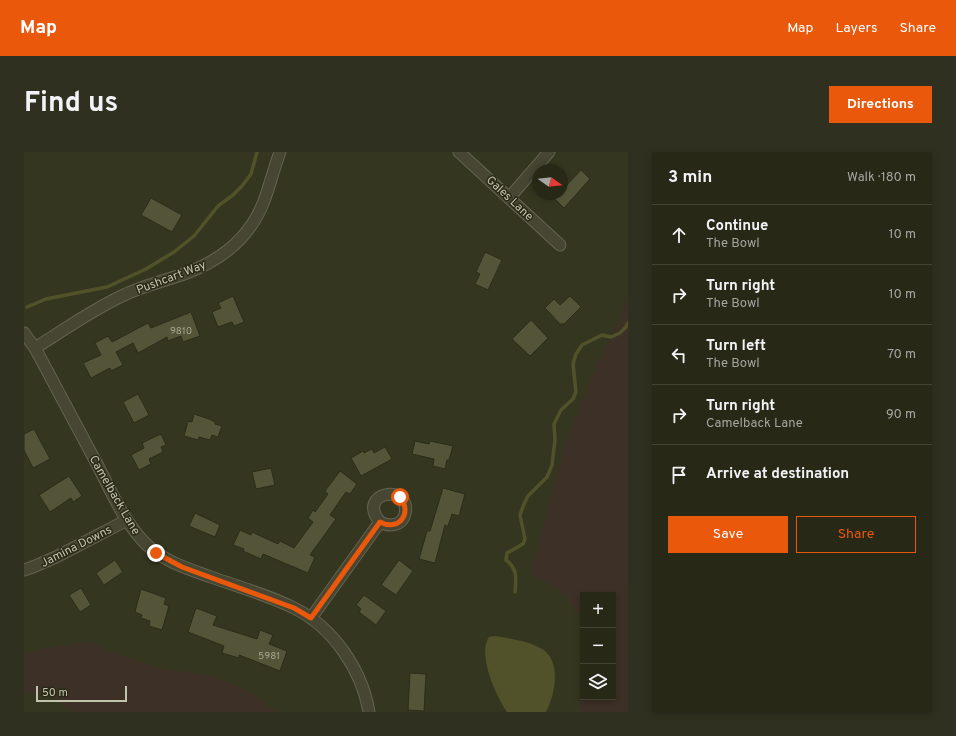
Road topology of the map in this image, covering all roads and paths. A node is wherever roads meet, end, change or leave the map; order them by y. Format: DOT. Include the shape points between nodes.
graph roads {
  1 [pos="280,152"];
  2 [pos="458,152"];
  3 [pos="549,152"];
  4 [pos="509,198"];
  5 [pos="560,245"];
  6 [pos="24,333"];
  7 [pos="35,348"];
  8 [pos="127,520"];
  9 [pos="380,522"];
  10 [pos="24,570"];
  11 [pos="311,618"];
  12 [pos="369,712"];
  1 -- 7 [label="street, Pushcart Way" via="255,221 226,253 185,274 124,295"];
  2 -- 4 [label="street, Gales Lane"];
  3 -- 4 [label="street"];
  4 -- 5 [label="street, Gales Lane"];
  6 -- 7 [label="street, Camelback Lane"];
  7 -- 8 [label="street, Camelback Lane"];
  8 -- 10 [label="street, Jamina Downs" via="56,557"];
  8 -- 11 [label="street, Camelback Lane" via="142,540 167,560 275,600"];
  9 -- 11 [label="street"];
  11 -- 12 [label="street, Camelback Lane" via="345,653 358,676"];
}
